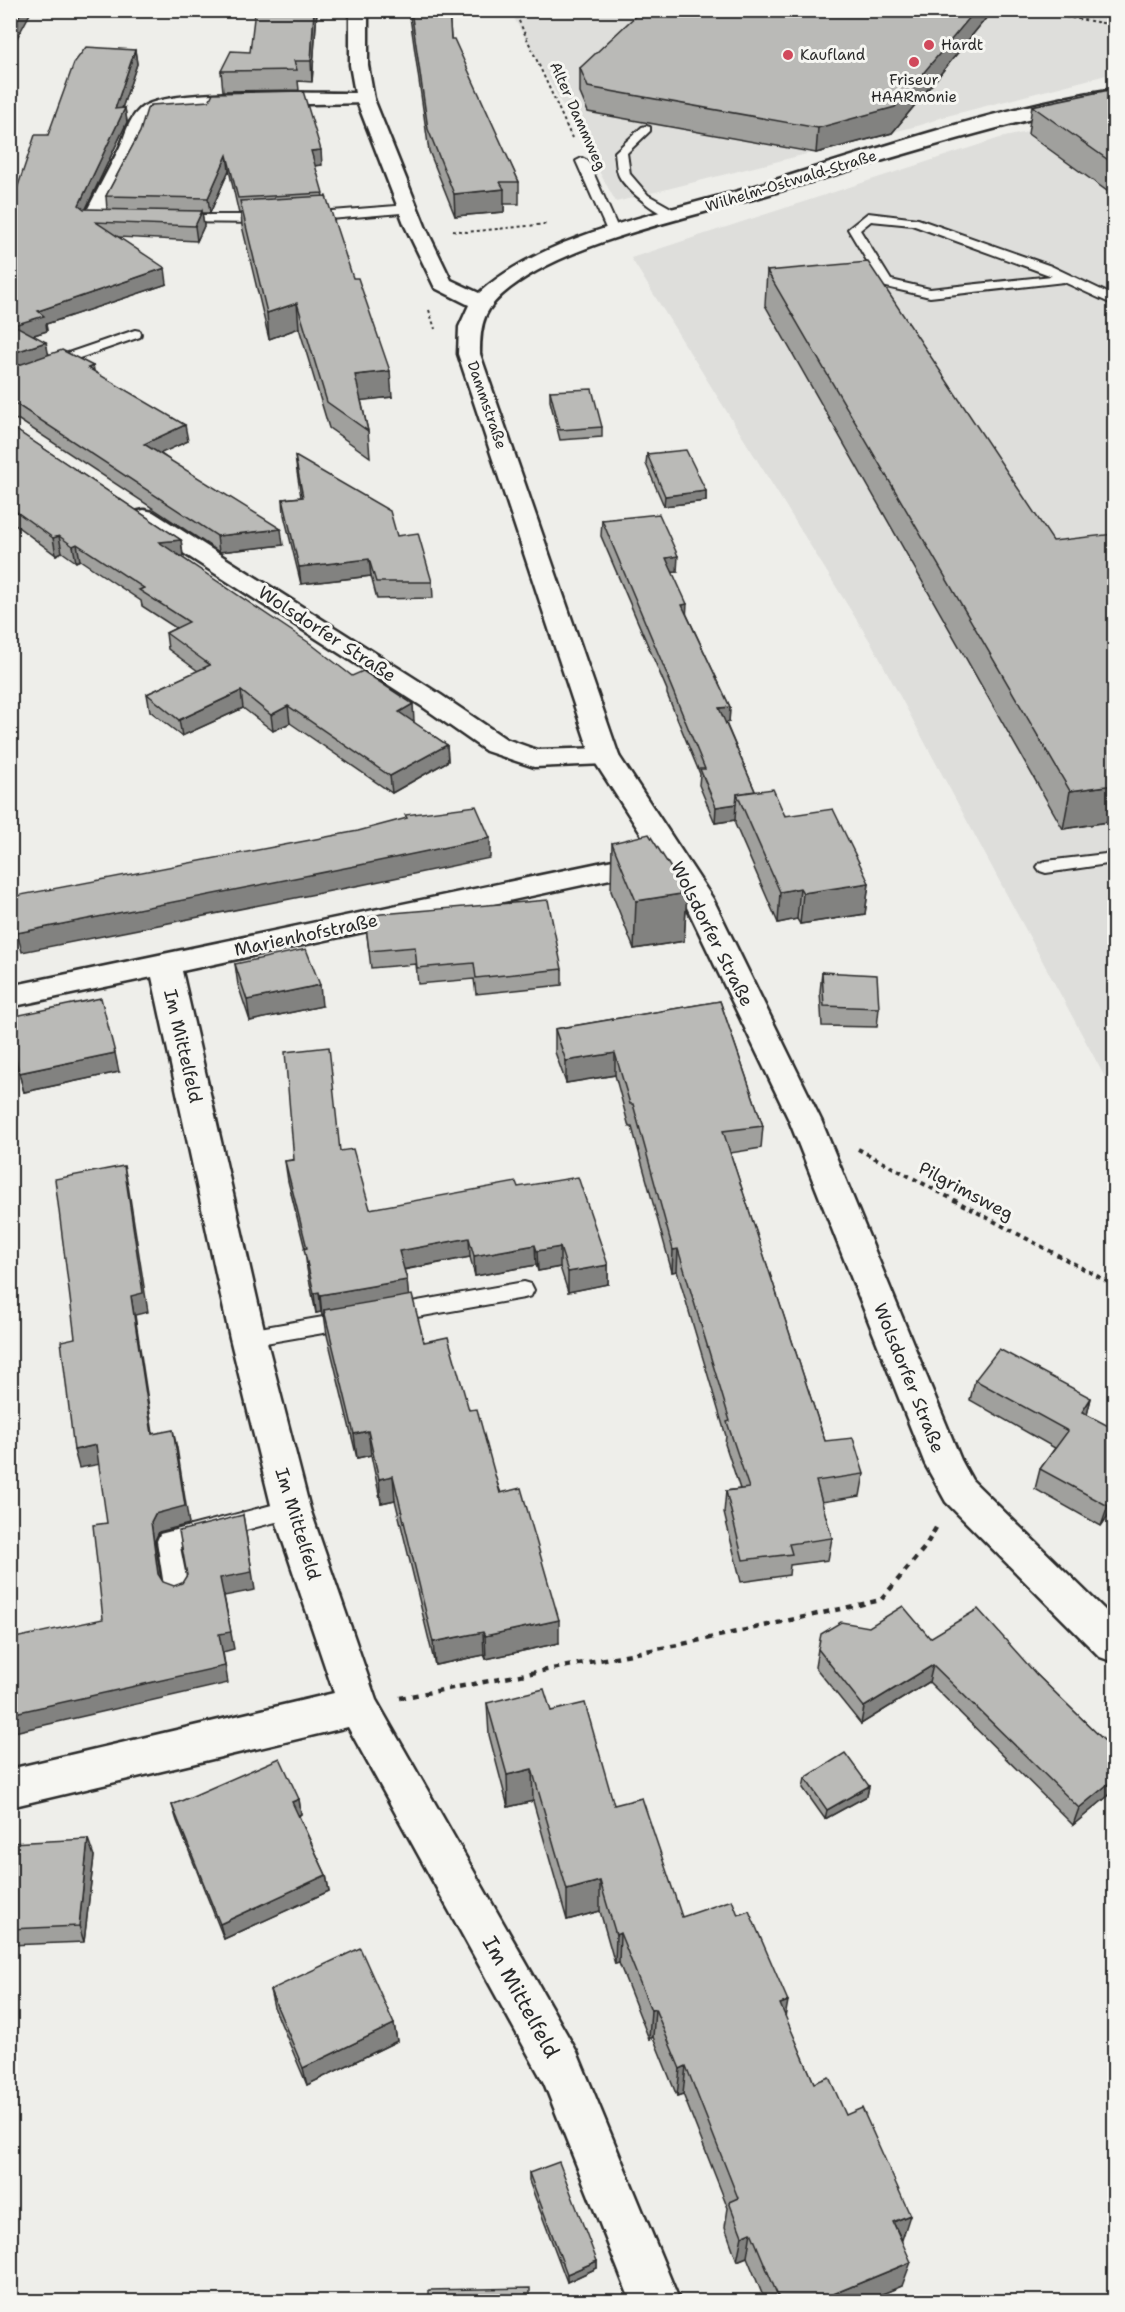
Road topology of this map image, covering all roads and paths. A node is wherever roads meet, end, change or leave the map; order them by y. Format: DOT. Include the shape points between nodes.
graph roads {
  1 [pos="359,10"];
  2 [pos="514,10"];
  3 [pos="1024,10"];
  4 [pos="1114,25"];
  5 [pos="1114,94"];
  6 [pos="365,99"];
  7 [pos="646,129"];
  8 [pos="582,161"];
  9 [pos="409,209"];
  10 [pos="676,216"];
  11 [pos="99,218"];
  12 [pos="164,219"];
  13 [pos="614,233"];
  14 [pos="1066,278"];
  15 [pos="1114,301"];
  16 [pos="481,302"];
  17 [pos="135,333"];
  18 [pos="10,378"];
  19 [pos="126,505"];
  20 [pos="605,756"];
  21 [pos="672,857"];
  22 [pos="1114,858"];
  23 [pos="1046,867"];
  24 [pos="165,965"];
  25 [pos="10,997"];
  26 [pos="805,1120"];
  27 [pos="1114,1285"];
  28 [pos="524,1290"];
  29 [pos="248,1338"];
  30 [pos="959,1491"];
  31 [pos="291,1509"];
  32 [pos="177,1592"];
  33 [pos="1114,1645"];
  34 [pos="358,1706"];
  35 [pos="10,1788"];
  36 [pos="656,2301"];
  1 -- 6 [label="street" via="358,65"];
  2 -- 8 [label="path, Alter Dammweg"];
  3 -- 4 [label="path"];
  5 -- 10 [label="street, Wilhelm-Ostwald-Straße" via="1059,105 896,150"];
  6 -- 9 [label="street"];
  6 -- 11 [label="street" via="184,100 161,105 138,122"];
  7 -- 10 [label="lane" via="621,152 624,175 644,196"];
  8 -- 13 [label="lane, Alter Dammweg"];
  9 -- 12 [label="lane" via="287,218"];
  9 -- 16 [label="street" via="442,284"];
  10 -- 13 [label="street, Wilhelm-Ostwald-Straße"];
  13 -- 16 [label="street, Wilhelm-Ostwald-Straße" via="533,266"];
  14 -- 14 [label="lane" via="914,222 868,217 854,229 886,284 930,293"];
  14 -- 15 [label="lane"];
  16 -- 20 [label="street, Dammstraße" via="468,325 469,354"];
  17 -- 18 [label="lane"];
  19 -- 20 [label="street, Wolsdorfer Straße" via="496,745 534,759"];
  20 -- 21 [label="street, Wolsdorfer Straße"];
  21 -- 24 [label="street, Marienhofstraße"];
  21 -- 26 [label="street, Wolsdorfer Straße" via="698,899"];
  22 -- 23 [label="lane"];
  24 -- 25 [label="street, Marienhofstraße"];
  24 -- 29 [label="street, Im Mittelfeld"];
  26 -- 27 [label="path, Pilgrimsweg"];
  26 -- 30 [label="street, Wolsdorfer Straße" via="944,1464"];
  28 -- 29 [label="lane"];
  29 -- 31 [label="street, Im Mittelfeld"];
  30 -- 33 [label="street, Wolsdorfer Straße"];
  30 -- 34 [label="path" via="925,1547 880,1600 678,1645"];
  31 -- 32 [label="lane" via="168,1541"];
  31 -- 34 [label="street, Im Mittelfeld"];
  34 -- 35 [label="street"];
  34 -- 36 [label="street, Im Mittelfeld" via="561,2067"];
}
